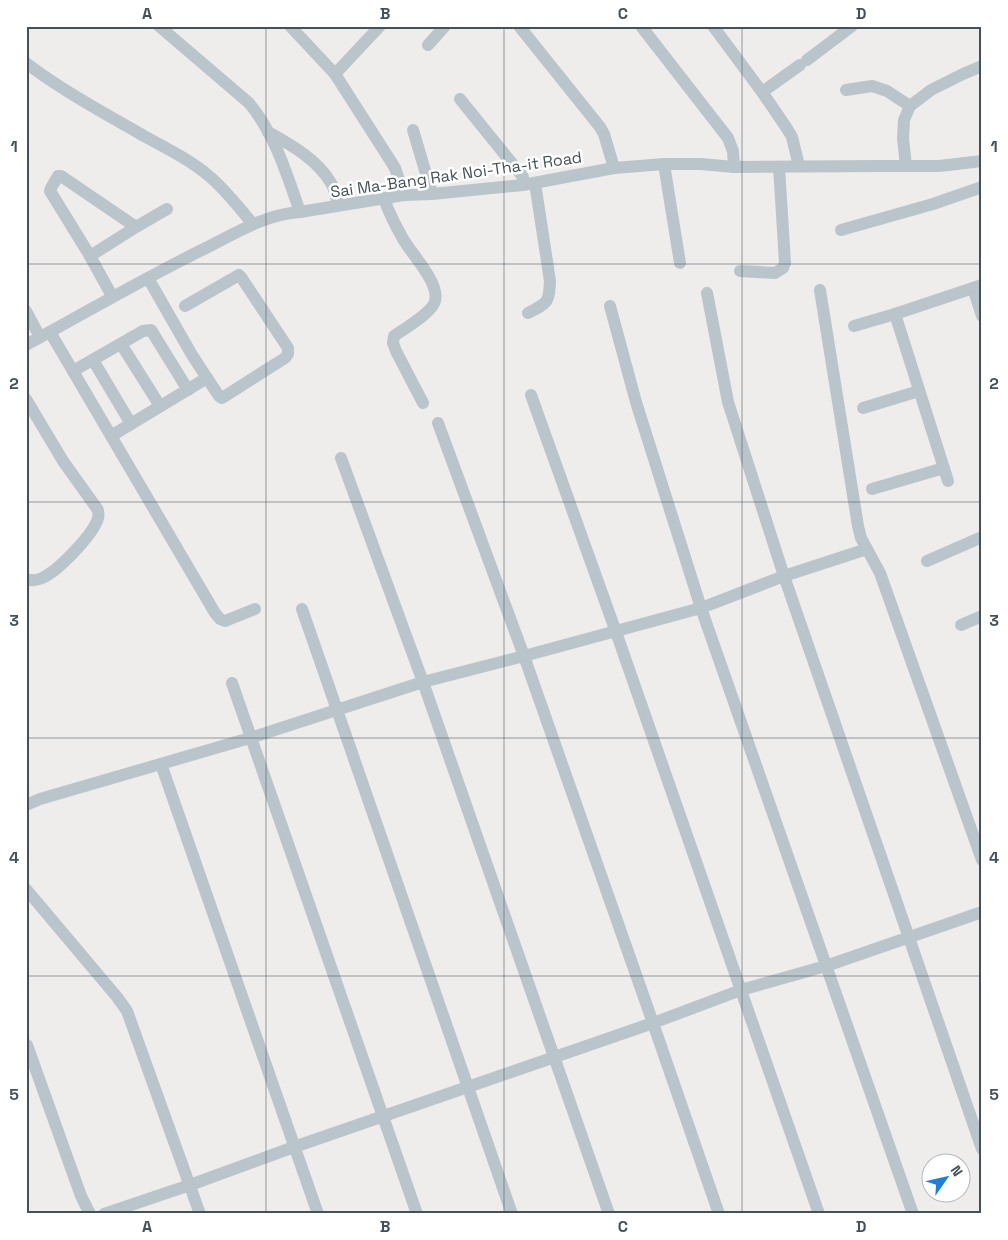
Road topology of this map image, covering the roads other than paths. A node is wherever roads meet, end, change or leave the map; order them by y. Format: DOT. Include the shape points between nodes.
graph roads {
  1 [pos="159,26"];
  2 [pos="290,26"];
  3 [pos="380,26"];
  4 [pos="445,26"];
  5 [pos="519,26"];
  6 [pos="641,26"];
  7 [pos="713,26"];
  8 [pos="852,26"];
  9 [pos="837,30"];
  10 [pos="428,45"];
  11 [pos="26,64"];
  12 [pos="982,66"];
  13 [pos="335,74"];
  14 [pos="846,90"];
  15 [pos="762,92"];
  16 [pos="460,99"];
  17 [pos="910,106"];
  18 [pos="412,130"];
  19 [pos="268,132"];
  20 [pos="982,161"];
  21 [pos="664,164"];
  22 [pos="799,166"];
  23 [pos="906,166"];
  24 [pos="734,167"];
  25 [pos="779,167"];
  26 [pos="614,168"];
  27 [pos="529,184"];
  28 [pos="982,187"];
  29 [pos="432,194"];
  30 [pos="404,195"];
  31 [pos="384,199"];
  32 [pos="338,205"];
  33 [pos="168,210"];
  34 [pos="300,212"];
  35 [pos="253,224"];
  36 [pos="136,227"];
  37 [pos="841,230"];
  38 [pos="90,256"];
  39 [pos="680,263"];
  40 [pos="740,271"];
  41 [pos="148,278"];
  42 [pos="978,287"];
  43 [pos="820,290"];
  44 [pos="707,293"];
  45 [pos="112,296"];
  46 [pos="185,306"];
  47 [pos="610,306"];
  48 [pos="26,311"];
  49 [pos="528,313"];
  50 [pos="894,314"];
  51 [pos="982,316"];
  52 [pos="854,326"];
  53 [pos="45,335"];
  54 [pos="120,344"];
  55 [pos="26,345"];
  56 [pos="93,360"];
  57 [pos="73,371"];
  58 [pos="207,378"];
  59 [pos="188,390"];
  60 [pos="919,391"];
  61 [pos="531,395"];
  62 [pos="27,401"];
  63 [pos="422,403"];
  64 [pos="160,406"];
  65 [pos="863,408"];
  66 [pos="438,423"];
  67 [pos="131,424"];
  68 [pos="111,436"];
  69 [pos="341,458"];
  70 [pos="944,468"];
  71 [pos="948,481"];
  72 [pos="872,489"];
  73 [pos="982,537"];
  74 [pos="867,548"];
  75 [pos="927,561"];
  76 [pos="784,576"];
  77 [pos="26,579"];
  78 [pos="701,608"];
  79 [pos="256,609"];
  80 [pos="302,609"];
  81 [pos="982,616"];
  82 [pos="961,625"];
  83 [pos="616,632"];
  84 [pos="524,656"];
  85 [pos="423,682"];
  86 [pos="232,683"];
  87 [pos="337,710"];
  88 [pos="250,738"];
  89 [pos="161,764"];
  90 [pos="26,805"];
  91 [pos="982,860"];
  92 [pos="26,889"];
  93 [pos="982,912"];
  94 [pos="908,938"];
  95 [pos="826,966"];
  96 [pos="741,990"];
  97 [pos="653,1023"];
  98 [pos="27,1045"];
  99 [pos="554,1057"];
  100 [pos="468,1088"];
  101 [pos="383,1117"];
  102 [pos="294,1147"];
  103 [pos="982,1148"];
  104 [pos="190,1184"];
  105 [pos="90,1214"];
  106 [pos="104,1214"];
  107 [pos="200,1214"];
  108 [pos="318,1214"];
  109 [pos="416,1214"];
  110 [pos="512,1214"];
  111 [pos="609,1214"];
  112 [pos="719,1214"];
  113 [pos="819,1214"];
  114 [pos="913,1214"];
  1 -- 19 [label="street" via="249,103"];
  2 -- 13 [label="street"];
  3 -- 13 [label="street"];
  4 -- 10 [label="street"];
  5 -- 26 [label="street" via="600,127"];
  6 -- 24 [label="street" via="728,138"];
  7 -- 15 [label="street"];
  8 -- 9 [label="street"];
  9 -- 15 [label="street" via="804,63"];
  11 -- 35 [label="street" via="209,176"];
  12 -- 17 [label="street" via="931,90"];
  13 -- 30 [label="street" via="390,160"];
  14 -- 17 [label="street" via="872,86 887,91"];
  15 -- 22 [label="street" via="792,138"];
  16 -- 27 [label="street"];
  17 -- 23 [label="street" via="904,120"];
  18 -- 29 [label="street"];
  19 -- 32 [label="street" via="296,148 320,169 332,184"];
  19 -- 34 [label="street"];
  20 -- 23 [label="street, Sai Ma-Bang Rak Noi-Tha-it Road"];
  21 -- 24 [label="street, Sai Ma-Bang Rak Noi-Tha-it Road"];
  21 -- 26 [label="street, Sai Ma-Bang Rak Noi-Tha-it Road"];
  21 -- 39 [label="street"];
  22 -- 23 [label="street, Sai Ma-Bang Rak Noi-Tha-it Road"];
  22 -- 25 [label="street, Sai Ma-Bang Rak Noi-Tha-it Road"];
  24 -- 25 [label="street, Sai Ma-Bang Rak Noi-Tha-it Road"];
  25 -- 40 [label="street" via="783,268 775,272"];
  26 -- 27 [label="street, Sai Ma-Bang Rak Noi-Tha-it Road"];
  27 -- 29 [label="street, Sai Ma-Bang Rak Noi-Tha-it Road"];
  27 -- 49 [label="street" via="550,281 545,304"];
  28 -- 37 [label="street"];
  29 -- 30 [label="street, Sai Ma-Bang Rak Noi-Tha-it Road"];
  30 -- 31 [label="street, Sai Ma-Bang Rak Noi-Tha-it Road"];
  31 -- 32 [label="street, Sai Ma-Bang Rak Noi-Tha-it Road"];
  31 -- 63 [label="street" via="403,240 429,277 435,293 431,309 394,336 393,343"];
  32 -- 34 [label="street, Sai Ma-Bang Rak Noi-Tha-it Road"];
  33 -- 36 [label="street"];
  34 -- 35 [label="street, Sai Ma-Bang Rak Noi-Tha-it Road"];
  35 -- 41 [label="street, Sai Ma-Bang Rak Noi-Tha-it Road"];
  36 -- 38 [label="street"];
  36 -- 38 [label="street" via="58,176 50,191"];
  38 -- 45 [label="street"];
  41 -- 45 [label="street, Sai Ma-Bang Rak Noi-Tha-it Road"];
  41 -- 58 [label="street"];
  42 -- 50 [label="street"];
  42 -- 51 [label="street"];
  43 -- 74 [label="street" via="858,526"];
  44 -- 76 [label="street" via="728,402"];
  45 -- 53 [label="street, Sai Ma-Bang Rak Noi-Tha-it Road"];
  46 -- 58 [label="street" via="239,275 288,348 284,358 222,398"];
  47 -- 78 [label="street" via="636,402"];
  48 -- 53 [label="street"];
  50 -- 52 [label="street"];
  50 -- 60 [label="street"];
  53 -- 55 [label="street, Sai Ma-Bang Rak Noi-Tha-it Road"];
  53 -- 57 [label="street"];
  54 -- 56 [label="street"];
  54 -- 59 [label="street" via="151,330"];
  54 -- 64 [label="street"];
  56 -- 57 [label="street"];
  56 -- 67 [label="street"];
  57 -- 68 [label="street"];
  58 -- 59 [label="street"];
  59 -- 64 [label="street"];
  60 -- 65 [label="street"];
  60 -- 70 [label="street"];
  61 -- 83 [label="street"];
  62 -- 77 [label="street" via="63,461 98,510 98,518 92,531 54,572 35,580"];
  64 -- 67 [label="street"];
  66 -- 84 [label="street"];
  67 -- 68 [label="street"];
  68 -- 79 [label="street" via="220,619 225,621"];
  69 -- 85 [label="street"];
  70 -- 71 [label="street"];
  70 -- 72 [label="street"];
  73 -- 75 [label="street"];
  74 -- 76 [label="street"];
  74 -- 91 [label="street" via="880,573"];
  76 -- 78 [label="street"];
  76 -- 94 [label="street"];
  78 -- 83 [label="street"];
  78 -- 95 [label="street"];
  80 -- 87 [label="street"];
  81 -- 82 [label="street"];
  83 -- 84 [label="street"];
  83 -- 96 [label="street"];
  84 -- 85 [label="street"];
  84 -- 97 [label="street"];
  85 -- 87 [label="street"];
  85 -- 99 [label="street"];
  86 -- 88 [label="street"];
  87 -- 88 [label="street"];
  87 -- 100 [label="street"];
  88 -- 89 [label="street"];
  88 -- 101 [label="street"];
  89 -- 90 [label="street"];
  89 -- 102 [label="street"];
  92 -- 104 [label="street" via="127,1011"];
  93 -- 94 [label="street"];
  94 -- 95 [label="street"];
  94 -- 103 [label="street"];
  95 -- 96 [label="street"];
  95 -- 114 [label="street"];
  96 -- 97 [label="street"];
  96 -- 113 [label="street"];
  97 -- 99 [label="street"];
  97 -- 112 [label="street"];
  98 -- 105 [label="street"];
  99 -- 100 [label="street"];
  99 -- 111 [label="street"];
  100 -- 101 [label="street"];
  100 -- 110 [label="street"];
  101 -- 102 [label="street"];
  101 -- 109 [label="street"];
  102 -- 104 [label="street"];
  102 -- 108 [label="street"];
  104 -- 106 [label="street"];
  104 -- 107 [label="street"];
}
